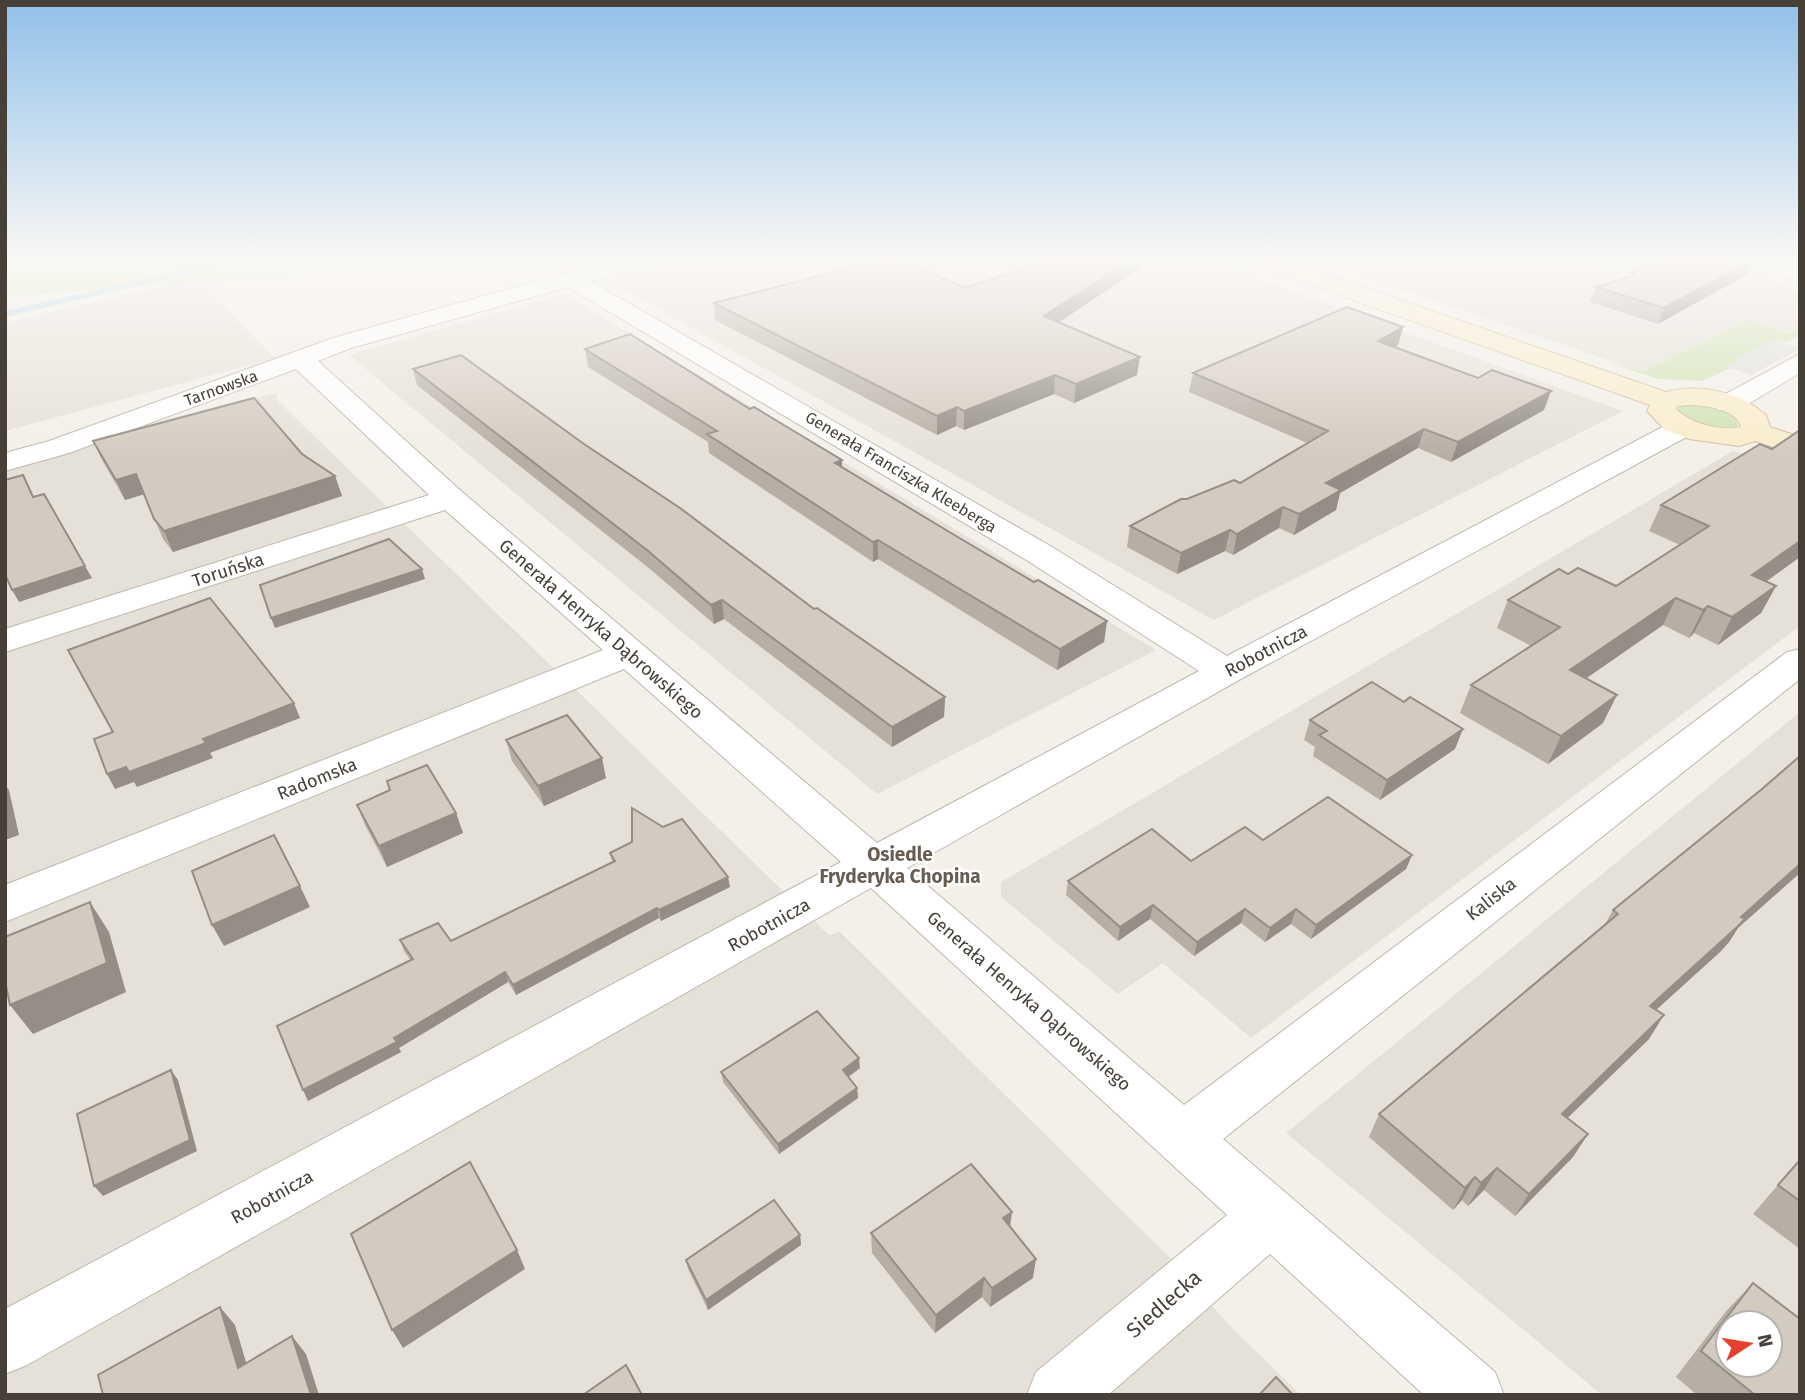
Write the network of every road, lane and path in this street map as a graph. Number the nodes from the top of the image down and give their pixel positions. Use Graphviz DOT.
graph roads {
  1 [pos="405,325"];
  2 [pos="651,325"];
  3 [pos="1436,325"];
  4 [pos="301,359"];
  5 [pos="1800,362"];
  6 [pos="1728,404"];
  7 [pos="1673,414"];
  8 [pos="1755,432"];
  9 [pos="1800,447"];
  10 [pos="5,463"];
  11 [pos="450,498"];
  12 [pos="5,641"];
  13 [pos="629,653"];
  14 [pos="1800,660"];
  15 [pos="1226,672"];
  16 [pos="876,867"];
  17 [pos="5,904"];
  18 [pos="1183,1138"];
  19 [pos="1271,1215"];
  20 [pos="5,1343"];
  21 [pos="1059,1395"];
  22 [pos="1472,1395"];
  1 -- 4 [label="street, Tarnowska"];
  2 -- 15 [label="street, Generała Franciszka Kleeberga"];
  3 -- 7 [label="street"];
  4 -- 10 [label="street, Tarnowska"];
  4 -- 11 [label="street, Generała Henryka Dąbrowskiego"];
  5 -- 6 [label="street"];
  6 -- 7 [label="street"];
  6 -- 8 [label="street"];
  7 -- 8 [label="street"];
  7 -- 15 [label="street, Robotnicza"];
  8 -- 9 [label="street"];
  11 -- 12 [label="street, Toruńska"];
  11 -- 13 [label="street, Generała Henryka Dąbrowskiego"];
  13 -- 16 [label="street, Generała Henryka Dąbrowskiego"];
  13 -- 17 [label="street, Radomska"];
  14 -- 18 [label="street, Kaliska"];
  15 -- 16 [label="street, Robotnicza"];
  16 -- 18 [label="street, Generała Henryka Dąbrowskiego"];
  16 -- 20 [label="street, Robotnicza"];
  18 -- 19 [label="street, Generała Henryka Dąbrowskiego"];
  19 -- 21 [label="street, Siedlecka"];
  19 -- 22 [label="street, Generała Henryka Dąbrowskiego"];
}
